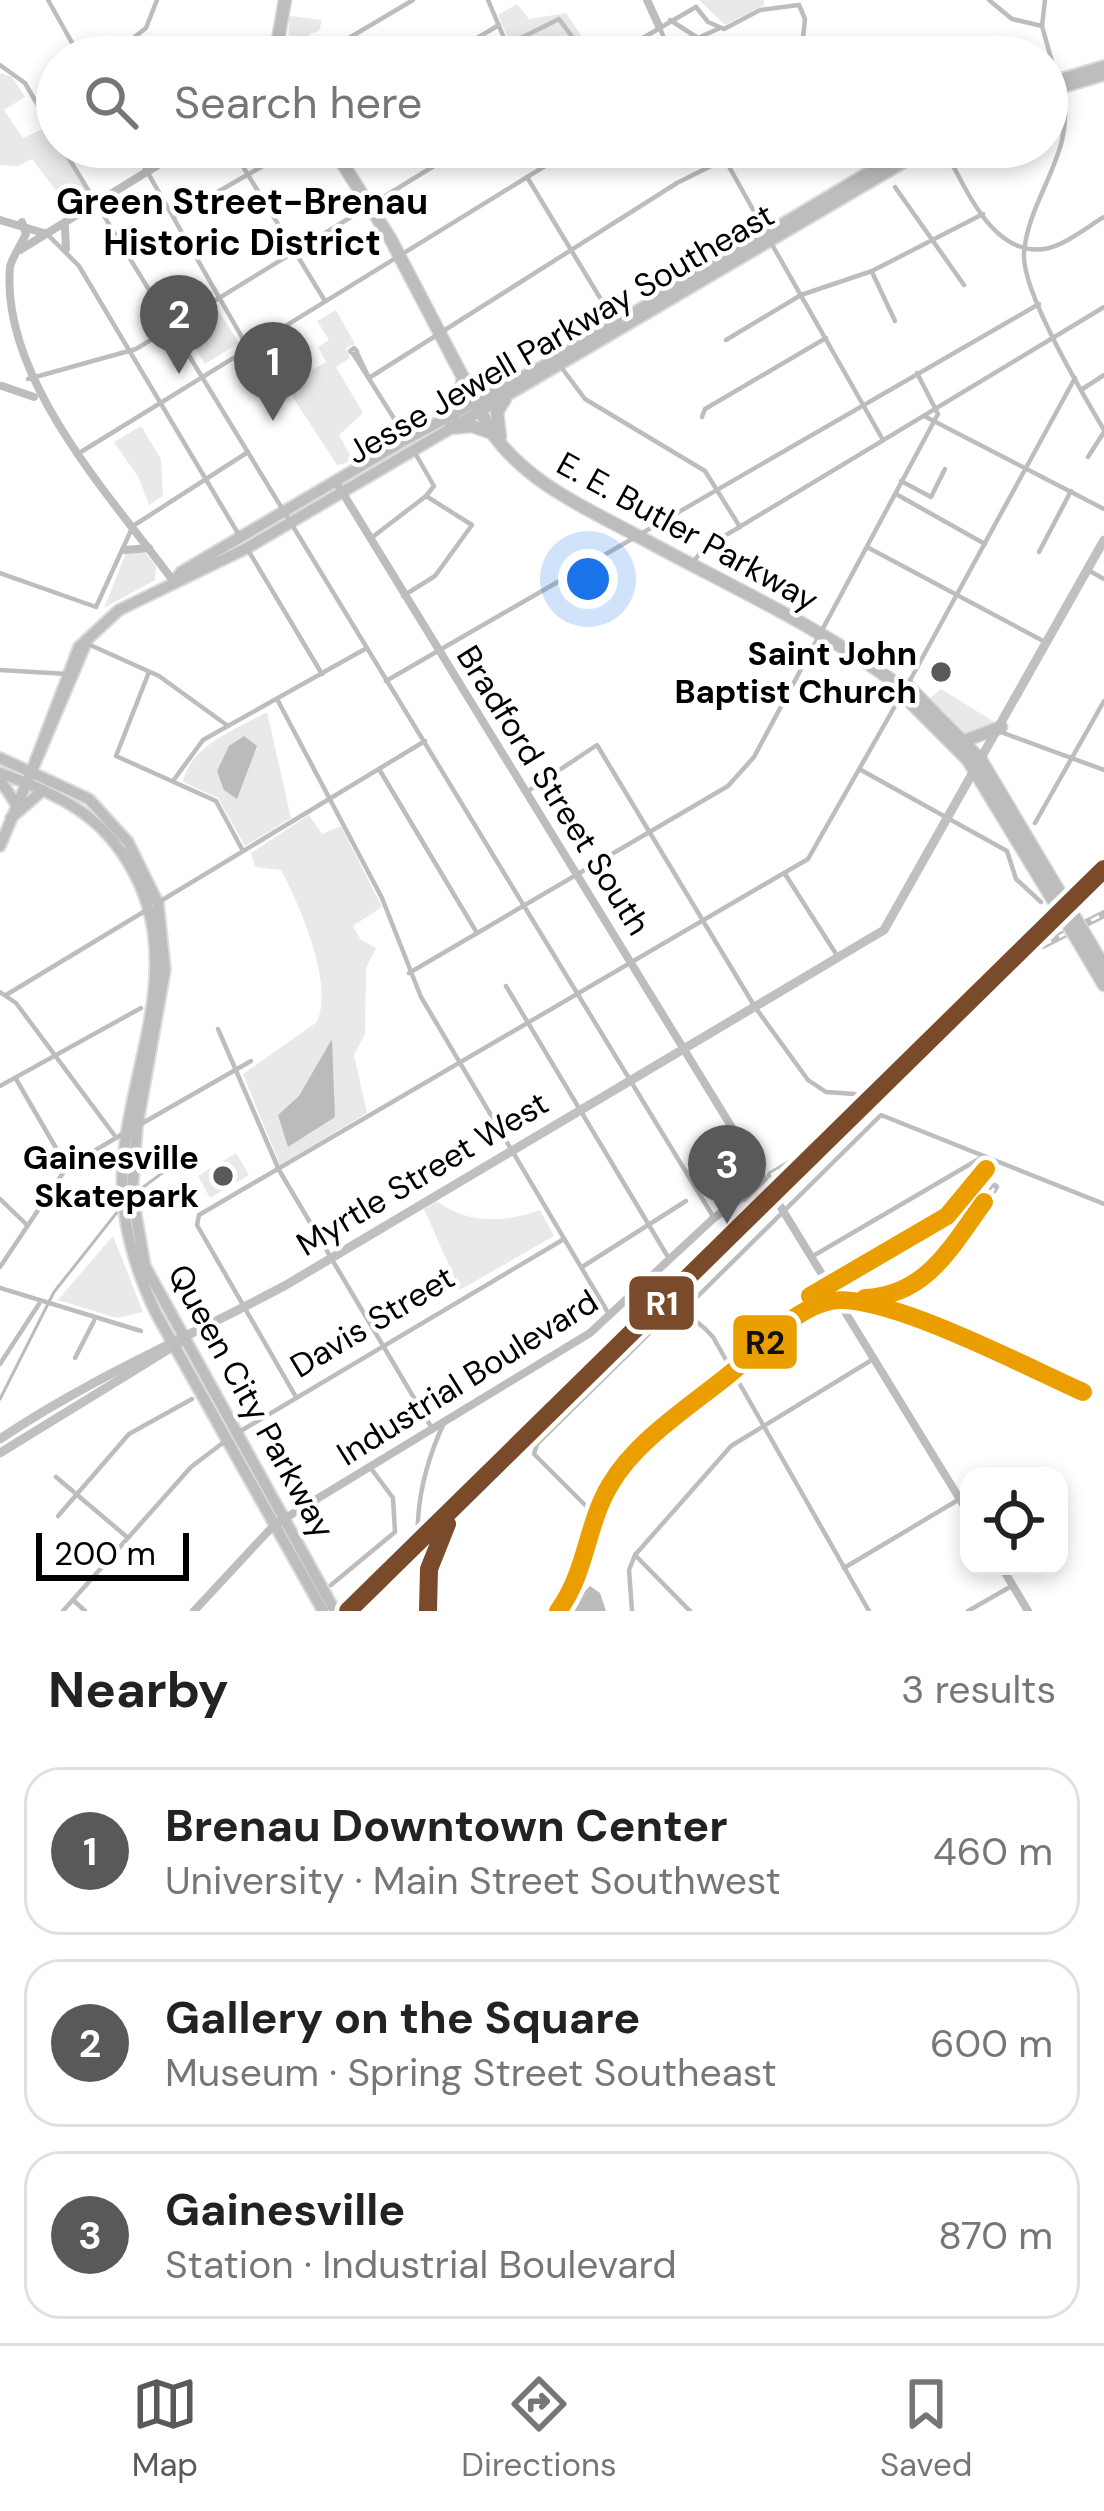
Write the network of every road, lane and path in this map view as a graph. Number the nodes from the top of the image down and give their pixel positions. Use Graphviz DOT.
graph roads {
  1 [pos="48,0"];
  2 [pos="157,0"];
  3 [pos="285,0"];
  4 [pos="413,0"];
  5 [pos="488,0"];
  6 [pos="647,0"];
  7 [pos="989,0"];
  8 [pos="1045,0"];
  9 [pos="696,3"];
  10 [pos="670,20"];
  11 [pos="499,26"];
  12 [pos="659,26"];
  13 [pos="1042,26"];
  14 [pos="720,28"];
  15 [pos="68,36"];
  16 [pos="136,36"];
  17 [pos="279,36"];
  18 [pos="352,36"];
  19 [pos="482,36"];
  20 [pos="503,36"];
  21 [pos="525,36"];
  22 [pos="572,36"];
  23 [pos="643,36"];
  24 [pos="663,36"];
  25 [pos="695,36"];
  26 [pos="702,36"];
  27 [pos="803,36"];
  28 [pos="1044,36"];
  29 [pos="1104,66"];
  30 [pos="2,67"];
  31 [pos="1104,75"];
  32 [pos="1068,80"];
  33 [pos="1068,83"];
  34 [pos="36,102"];
  35 [pos="75,168"];
  36 [pos="145,168"];
  37 [pos="157,168"];
  38 [pos="245,168"];
  39 [pos="261,168"];
  40 [pos="346,168"];
  41 [pos="431,168"];
  42 [pos="542,168"];
  43 [pos="709,168"];
  44 [pos="729,168"];
  45 [pos="879,168"];
  46 [pos="893,168"];
  47 [pos="955,168"];
  48 [pos="1052,168"];
  49 [pos="149,174"];
  50 [pos="249,175"];
  51 [pos="527,177"];
  52 [pos="895,187"];
  53 [pos="370,205"];
  54 [pos="98,206"];
  55 [pos="982,214"];
  56 [pos="1104,217"];
  57 [pos="174,218"];
  58 [pos="0,220"];
  59 [pos="22,222"];
  60 [pos="67,224"];
  61 [pos="47,234"];
  62 [pos="769,239"];
  63 [pos="932,242"];
  64 [pos="1024,247"];
  65 [pos="66,249"];
  66 [pos="571,249"];
  67 [pos="296,253"];
  68 [pos="14,254"];
  69 [pos="399,256"];
  70 [pos="872,271"];
  71 [pos="964,285"];
  72 [pos="802,296"];
  73 [pos="221,299"];
  74 [pos="325,301"];
  75 [pos="1039,304"];
  76 [pos="1104,307"];
  77 [pos="895,321"];
  78 [pos="174,328"];
  79 [pos="618,328"];
  80 [pos="440,332"];
  81 [pos="1055,336"];
  82 [pos="120,337"];
  83 [pos="826,338"];
  84 [pos="726,340"];
  85 [pos="248,346"];
  86 [pos="131,350"];
  87 [pos="116,352"];
  88 [pos="355,354"];
  89 [pos="559,363"];
  90 [pos="203,374"];
  91 [pos="917,374"];
  92 [pos="1104,375"];
  93 [pos="369,378"];
  94 [pos="463,378"];
  95 [pos="1075,378"];
  96 [pos="28,379"];
  97 [pos="1,387"];
  98 [pos="1081,390"];
  99 [pos="504,394"];
  100 [pos="37,398"];
  101 [pos="162,402"];
  102 [pos="864,404"];
  103 [pos="480,407"];
  104 [pos="937,409"];
  105 [pos="924,416"];
  106 [pos="702,417"];
  107 [pos="452,422"];
  108 [pos="934,422"];
  109 [pos="1104,431"];
  110 [pos="492,433"];
  111 [pos="884,441"];
  112 [pos="410,444"];
  113 [pos="504,449"];
  114 [pos="248,452"];
  115 [pos="76,455"];
  116 [pos="1088,457"];
  117 [pos="945,469"];
  118 [pos="1026,470"];
  119 [pos="206,479"];
  120 [pos="902,481"];
  121 [pos="338,487"];
  122 [pos="718,489"];
  123 [pos="1071,490"];
  124 [pos="895,493"];
  125 [pos="427,496"];
  126 [pos="1104,509"];
  127 [pos="288,519"];
  128 [pos="133,526"];
  129 [pos="740,527"];
  130 [pos="638,537"];
  131 [pos="370,539"];
  132 [pos="1104,540"];
  133 [pos="244,543"];
  134 [pos="985,544"];
  135 [pos="867,547"];
  136 [pos="149,548"];
  137 [pos="124,550"];
  138 [pos="1039,551"];
  139 [pos="691,566"];
  140 [pos="1088,570"];
  141 [pos="0,573"];
  142 [pos="1104,579"];
  143 [pos="174,582"];
  144 [pos="403,596"];
  145 [pos="956,597"];
  146 [pos="818,634"];
  147 [pos="86,643"];
  148 [pos="1047,643"];
  149 [pos="365,649"];
  150 [pos="437,651"];
  151 [pos="0,670"];
  152 [pos="149,672"];
  153 [pos="67,674"];
  154 [pos="322,674"];
  155 [pos="386,681"];
  156 [pos="903,689"];
  157 [pos="277,699"];
  158 [pos="1104,701"];
  159 [pos="228,726"];
  160 [pos="999,729"];
  161 [pos="42,733"];
  162 [pos="964,740"];
  163 [pos="425,741"];
  164 [pos="5,760"];
  165 [pos="1070,760"];
  166 [pos="978,766"];
  167 [pos="380,769"];
  168 [pos="32,770"];
  169 [pos="861,770"];
  170 [pos="1104,770"];
  171 [pos="0,777"];
  172 [pos="173,781"];
  173 [pos="25,782"];
  174 [pos="44,790"];
  175 [pos="528,790"];
  176 [pos="329,798"];
  177 [pos="16,804"];
  178 [pos="11,818"];
  179 [pos="949,819"];
  180 [pos="1035,823"];
  181 [pos="652,831"];
  182 [pos="0,846"];
  183 [pos="243,851"];
  184 [pos="580,873"];
  185 [pos="785,874"];
  186 [pos="1041,902"];
  187 [pos="526,904"];
  188 [pos="154,905"];
  189 [pos="704,919"];
  190 [pos="477,933"];
  191 [pos="1085,943"];
  192 [pos="838,958"];
  193 [pos="634,960"];
  194 [pos="1104,967"];
  195 [pos="409,973"];
  196 [pos="1104,985"];
  197 [pos="506,986"];
  198 [pos="578,992"];
  199 [pos="3,994"];
  200 [pos="755,1006"];
  201 [pos="141,1008"];
  202 [pos="528,1023"];
  203 [pos="218,1029"];
  204 [pos="686,1048"];
  205 [pos="54,1056"];
  206 [pos="251,1061"];
  207 [pos="459,1062"];
  208 [pos="235,1070"];
  209 [pos="16,1078"];
  210 [pos="630,1081"];
  211 [pos="0,1086"];
  212 [pos="855,1094"];
  213 [pos="142,1104"];
  214 [pos="164,1110"];
  215 [pos="579,1111"];
  216 [pos="126,1131"];
  217 [pos="512,1151"];
  218 [pos="986,1154"];
  219 [pos="67,1167"];
  220 [pos="279,1170"];
  221 [pos="764,1181"];
  222 [pos="774,1193"];
  223 [pos="0,1199"];
  224 [pos="736,1200"];
  225 [pos="686,1201"];
  226 [pos="1104,1204"];
  227 [pos="786,1208"];
  228 [pos="714,1218"];
  229 [pos="26,1224"];
  230 [pos="648,1226"];
  231 [pos="564,1239"];
  232 [pos="813,1256"];
  233 [pos="330,1258"];
  234 [pos="671,1262"];
  235 [pos="0,1267"];
  236 [pos="582,1267"];
  237 [pos="647,1286"];
  238 [pos="0,1288"];
  239 [pos="41,1301"];
  240 [pos="242,1309"];
  241 [pos="678,1310"];
  242 [pos="611,1317"];
  243 [pos="95,1319"];
  244 [pos="205,1330"];
  245 [pos="141,1331"];
  246 [pos="177,1343"];
  247 [pos="384,1346"];
  248 [pos="75,1358"];
  249 [pos="875,1358"];
  250 [pos="194,1362"];
  251 [pos="0,1364"];
  252 [pos="296,1397"];
  253 [pos="192,1399"];
  254 [pos="444,1422"];
  255 [pos="763,1426"];
  256 [pos="433,1430"];
  257 [pos="232,1437"];
  258 [pos="0,1439"];
  259 [pos="0,1453"];
  260 [pos="370,1467"];
  261 [pos="56,1477"];
  262 [pos="77,1494"];
  263 [pos="960,1499"];
  264 [pos="586,1506"];
  265 [pos="58,1516"];
  266 [pos="279,1521"];
  267 [pos="127,1537"];
  268 [pos="635,1555"];
  269 [pos="844,1568"];
  270 [pos="313,1575"];
  271 [pos="1007,1575"];
  272 [pos="331,1585"];
  273 [pos="1013,1585"];
  274 [pos="73,1600"];
  275 [pos="63,1611"];
  276 [pos="85,1611"];
  277 [pos="194,1611"];
  278 [pos="323,1611"];
  279 [pos="335,1611"];
  280 [pos="431,1611"];
  281 [pos="632,1611"];
  282 [pos="690,1611"];
  283 [pos="869,1611"];
  284 [pos="968,1611"];
  285 [pos="1028,1611"];
  1 -- 15 [label="street"];
  2 -- 16 [label="street"];
  3 -- 17 [label="highway"];
  4 -- 18 [label="street"];
  5 -- 11 [label="street"];
  6 -- 12 [label="street"];
  7 -- 13 [label="street"];
  8 -- 13 [label="street"];
  9 -- 10 [label="street"];
  9 -- 14 [label="street"];
  10 -- 12 [label="street"];
  10 -- 25 [label="street"];
  11 -- 19 [label="street"];
  11 -- 20 [label="street"];
  12 -- 23 [label="street"];
  12 -- 24 [label="street"];
  13 -- 28 [label="street"];
  14 -- 26 [label="street"];
  14 -- 27 [label="street"];
  21 -- 22 [label="street"];
  29 -- 32 [label="main road"];
  30 -- 34 [label="street"];
  31 -- 33 [label="main road"];
  35 -- 54 [label="street"];
  36 -- 49 [label="street"];
  37 -- 49 [label="street"];
  38 -- 50 [label="street"];
  39 -- 50 [label="street"];
  40 -- 53 [label="highway, E. E. Butler Parkway"];
  41 -- 53 [label="street"];
  42 -- 51 [label="street"];
  43 -- 66 [label="street"];
  44 -- 62 [label="street"];
  45 -- 62 [label="main road, Jesse Jewell Parkway Southeast"];
  46 -- 62 [label="main road, Jesse Jewell Parkway Southeast"];
  47 -- 55 [label="street"];
  48 -- 64 [label="street"];
  49 -- 54 [label="street"];
  49 -- 57 [label="street"];
  50 -- 57 [label="street"];
  50 -- 67 [label="street"];
  51 -- 66 [label="street"];
  51 -- 69 [label="street"];
  52 -- 63 [label="street"];
  53 -- 67 [label="street"];
  53 -- 69 [label="highway, E. E. Butler Parkway"];
  54 -- 60 [label="street"];
  54 -- 78 [label="street"];
  55 -- 63 [label="street"];
  55 -- 64 [label="street"];
  56 -- 64 [label="street"];
  57 -- 73 [label="street"];
  58 -- 59 [label="street"];
  59 -- 61 [label="street"];
  59 -- 68 [label="street"];
  60 -- 61 [label="street"];
  60 -- 65 [label="street"];
  61 -- 65 [label="street"];
  61 -- 68 [label="street"];
  62 -- 72 [label="street"];
  62 -- 79 [label="main road, Jesse Jewell Parkway Southeast"];
  63 -- 70 [label="street"];
  63 -- 71 [label="street"];
  64 -- 75 [label="street"];
  65 -- 82 [label="street"];
  66 -- 79 [label="street"];
  66 -- 80 [label="street"];
  67 -- 73 [label="street"];
  67 -- 74 [label="street"];
  68 -- 96 [label="street"];
  69 -- 74 [label="street"];
  69 -- 80 [label="highway, E. E. Butler Parkway"];
  70 -- 72 [label="street"];
  70 -- 77 [label="street"];
  72 -- 83 [label="street"];
  72 -- 84 [label="street"];
  73 -- 78 [label="street"];
  73 -- 85 [label="street"];
  74 -- 85 [label="street"];
  75 -- 81 [label="street"];
  75 -- 91 [label="street"];
  76 -- 81 [label="street"];
  78 -- 86 [label="street"];
  78 -- 90 [label="street"];
  79 -- 89 [label="main road, Jesse Jewell Parkway Southeast"];
  80 -- 93 [label="street"];
  80 -- 94 [label="highway, E. E. Butler Parkway"];
  81 -- 95 [label="street"];
  81 -- 104 [label="street"];
  82 -- 86 [label="street"];
  82 -- 87 [label="street"];
  83 -- 102 [label="street"];
  83 -- 106 [label="street"];
  85 -- 90 [label="street"];
  86 -- 87 [label="street"];
  86 -- 101 [label="street"];
  87 -- 96 [label="street"];
  88 -- 93 [label="street"];
  89 -- 99 [label="main road, Jesse Jewell Parkway Southeast"];
  89 -- 122 [label="street"];
  90 -- 101 [label="street"];
  90 -- 114 [label="street"];
  91 -- 102 [label="street"];
  91 -- 104 [label="street"];
  92 -- 98 [label="street"];
  93 -- 112 [label="street"];
  94 -- 99 [label="highway"];
  94 -- 103 [label="highway, E. E. Butler Parkway"];
  94 -- 107 [label="highway"];
  95 -- 98 [label="street"];
  95 -- 118 [label="street"];
  96 -- 97 [label="street"];
  96 -- 100 [label="street"];
  97 -- 100 [label="street"];
  98 -- 109 [label="street"];
  99 -- 103 [label="main road, Jesse Jewell Parkway Southeast"];
  99 -- 113 [label="highway"];
  100 -- 115 [label="street"];
  101 -- 115 [label="street"];
  101 -- 119 [label="street"];
  102 -- 111 [label="street"];
  102 -- 122 [label="street"];
  103 -- 107 [label="main road, Jesse Jewell Parkway Southeast"];
  103 -- 110 [label="highway, E. E. Butler Parkway"];
  104 -- 105 [label="street"];
  104 -- 108 [label="street"];
  105 -- 108 [label="street"];
  105 -- 111 [label="street"];
  107 -- 110 [label="highway"];
  107 -- 112 [label="main road, Jesse Jewell Parkway Southeast"];
  108 -- 118 [label="street"];
  108 -- 120 [label="street"];
  109 -- 116 [label="street"];
  110 -- 113 [label="highway, E. E. Butler Parkway"];
  111 -- 129 [label="street"];
  112 -- 121 [label="main road, Jesse Jewell Parkway Southeast"];
  112 -- 125 [label="street"];
  113 -- 130 [label="highway, E. E. Butler Parkway"];
  114 -- 119 [label="street"];
  114 -- 127 [label="street"];
  115 -- 128 [label="street"];
  117 -- 120 [label="street"];
  118 -- 123 [label="street"];
  118 -- 134 [label="street"];
  119 -- 128 [label="street"];
  119 -- 133 [label="street"];
  120 -- 124 [label="street"];
  121 -- 127 [label="main road, Jesse Jewell Parkway Southeast"];
  121 -- 131 [label="street, Bradford Street South"];
  122 -- 129 [label="street"];
  122 -- 130 [label="street"];
  123 -- 126 [label="street"];
  123 -- 138 [label="street"];
  124 -- 134 [label="street"];
  124 -- 135 [label="street"];
  125 -- 131 [label="street"];
  125 -- 144 [label="street"];
  127 -- 133 [label="main road, Jesse Jewell Parkway Southeast"];
  127 -- 149 [label="street"];
  128 -- 136 [label="street"];
  128 -- 137 [label="street"];
  129 -- 139 [label="street"];
  130 -- 139 [label="highway, E. E. Butler Parkway"];
  130 -- 150 [label="street"];
  131 -- 144 [label="street, Bradford Street South"];
  132 -- 140 [label="main road, Myrtle Street West"];
  133 -- 143 [label="main road, Jesse Jewell Parkway Southeast"];
  133 -- 154 [label="street"];
  134 -- 145 [label="street"];
  135 -- 145 [label="street"];
  135 -- 146 [label="street"];
  136 -- 137 [label="street"];
  136 -- 143 [label="street"];
  137 -- 141 [label="street"];
  139 -- 146 [label="highway, E. E. Butler Parkway"];
  140 -- 142 [label="street"];
  140 -- 148 [label="main road, Myrtle Street West"];
  143 -- 147 [label="main road, Jesse Jewell Parkway Southeast"];
  144 -- 150 [label="street, Bradford Street South"];
  145 -- 148 [label="street"];
  145 -- 156 [label="street"];
  146 -- 156 [label="highway, E. E. Butler Parkway"];
  146 -- 181 [label="street"];
  147 -- 152 [label="street"];
  147 -- 153 [label="main road"];
  147 -- 168 [label="main road"];
  148 -- 160 [label="main road, Myrtle Street West"];
  149 -- 154 [label="street"];
  149 -- 155 [label="street"];
  150 -- 155 [label="street"];
  150 -- 175 [label="street, Bradford Street South"];
  151 -- 153 [label="street"];
  152 -- 159 [label="street"];
  152 -- 172 [label="street"];
  153 -- 161 [label="main road"];
  154 -- 157 [label="street"];
  155 -- 163 [label="street"];
  156 -- 162 [label="highway, E. E. Butler Parkway"];
  156 -- 166 [label="highway, E. E. Butler Parkway"];
  156 -- 169 [label="street"];
  157 -- 159 [label="street"];
  157 -- 176 [label="street"];
  158 -- 165 [label="street"];
  159 -- 172 [label="street"];
  160 -- 162 [label="highway"];
  160 -- 165 [label="street"];
  160 -- 166 [label="main road, Myrtle Street West"];
  161 -- 164 [label="main road"];
  161 -- 168 [label="main road"];
  162 -- 166 [label="highway, E. E. Butler Parkway"];
  163 -- 167 [label="street"];
  163 -- 187 [label="street"];
  164 -- 168 [label="main road, Queen City Parkway"];
  165 -- 170 [label="street"];
  165 -- 180 [label="street"];
  166 -- 179 [label="main road, Myrtle Street West"];
  166 -- 191 [label="highway, E. E. Butler Parkway, bridge"];
  167 -- 176 [label="street"];
  167 -- 190 [label="street"];
  168 -- 173 [label="main road"];
  168 -- 188 [label="main road, Queen City Parkway"];
  169 -- 179 [label="street"];
  169 -- 185 [label="street"];
  171 -- 173 [label="main road, Queen City Parkway"];
  171 -- 177 [label="main road"];
  172 -- 183 [label="street"];
  173 -- 174 [label="main road, Queen City Parkway"];
  173 -- 177 [label="main road"];
  174 -- 178 [label="main road"];
  174 -- 188 [label="main road, Queen City Parkway"];
  175 -- 181 [label="street"];
  175 -- 184 [label="street, Bradford Street South"];
  176 -- 183 [label="street"];
  176 -- 195 [label="street"];
  177 -- 178 [label="main road"];
  178 -- 182 [label="main road"];
  179 -- 186 [label="street"];
  179 -- 192 [label="main road, Myrtle Street West"];
  181 -- 184 [label="street"];
  181 -- 189 [label="street"];
  183 -- 188 [label="street"];
  184 -- 187 [label="street"];
  184 -- 193 [label="street, Bradford Street South"];
  185 -- 189 [label="street"];
  185 -- 192 [label="street"];
  187 -- 190 [label="street"];
  187 -- 198 [label="street"];
  188 -- 199 [label="street"];
  188 -- 213 [label="main road, Queen City Parkway"];
  188 -- 216 [label="main road, Queen City Parkway"];
  189 -- 193 [label="street"];
  189 -- 200 [label="street"];
  190 -- 195 [label="street"];
  191 -- 194 [label="highway, E. E. Butler Parkway"];
  191 -- 196 [label="highway, E. E. Butler Parkway"];
  192 -- 200 [label="main road, Myrtle Street West"];
  193 -- 198 [label="street"];
  193 -- 204 [label="street, Bradford Street South"];
  195 -- 207 [label="street"];
  197 -- 202 [label="street"];
  198 -- 202 [label="street"];
  198 -- 210 [label="street"];
  199 -- 205 [label="street"];
  200 -- 204 [label="main road, Myrtle Street West"];
  200 -- 212 [label="street"];
  201 -- 205 [label="street"];
  202 -- 207 [label="street"];
  202 -- 215 [label="street"];
  203 -- 208 [label="street"];
  204 -- 210 [label="main road, Myrtle Street West"];
  204 -- 221 [label="street, Bradford Street South"];
  205 -- 209 [label="street"];
  205 -- 216 [label="street"];
  206 -- 208 [label="street"];
  207 -- 217 [label="street"];
  207 -- 220 [label="street"];
  208 -- 214 [label="street"];
  208 -- 220 [label="street"];
  209 -- 211 [label="street"];
  209 -- 219 [label="street"];
  210 -- 215 [label="main road, Myrtle Street West"];
  210 -- 228 [label="street"];
  213 -- 214 [label="street"];
  213 -- 216 [label="main road, Queen City Parkway"];
  214 -- 216 [label="street"];
  215 -- 217 [label="main road, Myrtle Street West"];
  215 -- 230 [label="street"];
  216 -- 219 [label="street"];
  216 -- 246 [label="main road, Queen City Parkway"];
  217 -- 231 [label="street"];
  217 -- 233 [label="main road, Myrtle Street West"];
  218 -- 226 [label="street"];
  218 -- 227 [label="street"];
  218 -- 232 [label="street"];
  219 -- 229 [label="street"];
  220 -- 233 [label="street"];
  220 -- 240 [label="street"];
  221 -- 222 [label="street, Bradford Street South"];
  221 -- 224 [label="street, Industrial Boulevard"];
  222 -- 224 [label="street"];
  222 -- 227 [label="street, Bradford Street South"];
  223 -- 229 [label="street"];
  224 -- 228 [label="street, Industrial Boulevard"];
  225 -- 230 [label="street"];
  227 -- 232 [label="street, Bradford Street South"];
  227 -- 241 [label="street"];
  228 -- 234 [label="street, Industrial Boulevard"];
  229 -- 235 [label="street"];
  230 -- 234 [label="street"];
  230 -- 236 [label="street"];
  231 -- 236 [label="street"];
  231 -- 247 [label="street, Davis Street"];
  232 -- 249 [label="street, Bradford Street South"];
  233 -- 240 [label="main road, Myrtle Street West"];
  233 -- 247 [label="street"];
  234 -- 237 [label="street, Industrial Boulevard"];
  236 -- 242 [label="street"];
  237 -- 241 [label="street"];
  237 -- 242 [label="street, Industrial Boulevard"];
  238 -- 239 [label="street"];
  239 -- 243 [label="street"];
  239 -- 251 [label="street"];
  240 -- 244 [label="main road, Myrtle Street West"];
  240 -- 252 [label="street"];
  241 -- 255 [label="street"];
  241 -- 264 [label="street"];
  242 -- 254 [label="street, Industrial Boulevard"];
  243 -- 245 [label="street"];
  243 -- 248 [label="street"];
  244 -- 246 [label="main road, Myrtle Street West"];
  244 -- 250 [label="main road"];
  246 -- 250 [label="main road, Queen City Parkway"];
  246 -- 257 [label="main road, Queen City Parkway"];
  246 -- 258 [label="main road"];
  246 -- 259 [label="main road"];
  247 -- 252 [label="street, Davis Street"];
  247 -- 256 [label="street"];
  249 -- 255 [label="street"];
  249 -- 263 [label="street, Bradford Street South"];
  250 -- 257 [label="main road, Queen City Parkway"];
  252 -- 257 [label="street, Davis Street"];
  253 -- 262 [label="street"];
  254 -- 256 [label="street, Industrial Boulevard"];
  254 -- 280 [label="street"];
  255 -- 268 [label="street"];
  255 -- 269 [label="street"];
  256 -- 260 [label="street, Industrial Boulevard"];
  257 -- 266 [label="main road, Queen City Parkway"];
  257 -- 267 [label="street, Davis Street"];
  260 -- 266 [label="street, Industrial Boulevard"];
  260 -- 272 [label="street"];
  261 -- 262 [label="street"];
  262 -- 265 [label="street"];
  262 -- 267 [label="street"];
  263 -- 269 [label="street"];
  266 -- 270 [label="main road, Queen City Parkway"];
  266 -- 277 [label="street, Industrial Boulevard"];
  267 -- 274 [label="street, Davis Street"];
  268 -- 281 [label="street"];
  268 -- 282 [label="street"];
  269 -- 283 [label="street"];
  270 -- 278 [label="main road, Queen City Parkway"];
  270 -- 279 [label="main road, Queen City Parkway"];
  271 -- 273 [label="street"];
  273 -- 284 [label="street"];
  273 -- 285 [label="street"];
  274 -- 275 [label="street, Davis Street"];
  274 -- 276 [label="street"];
}
